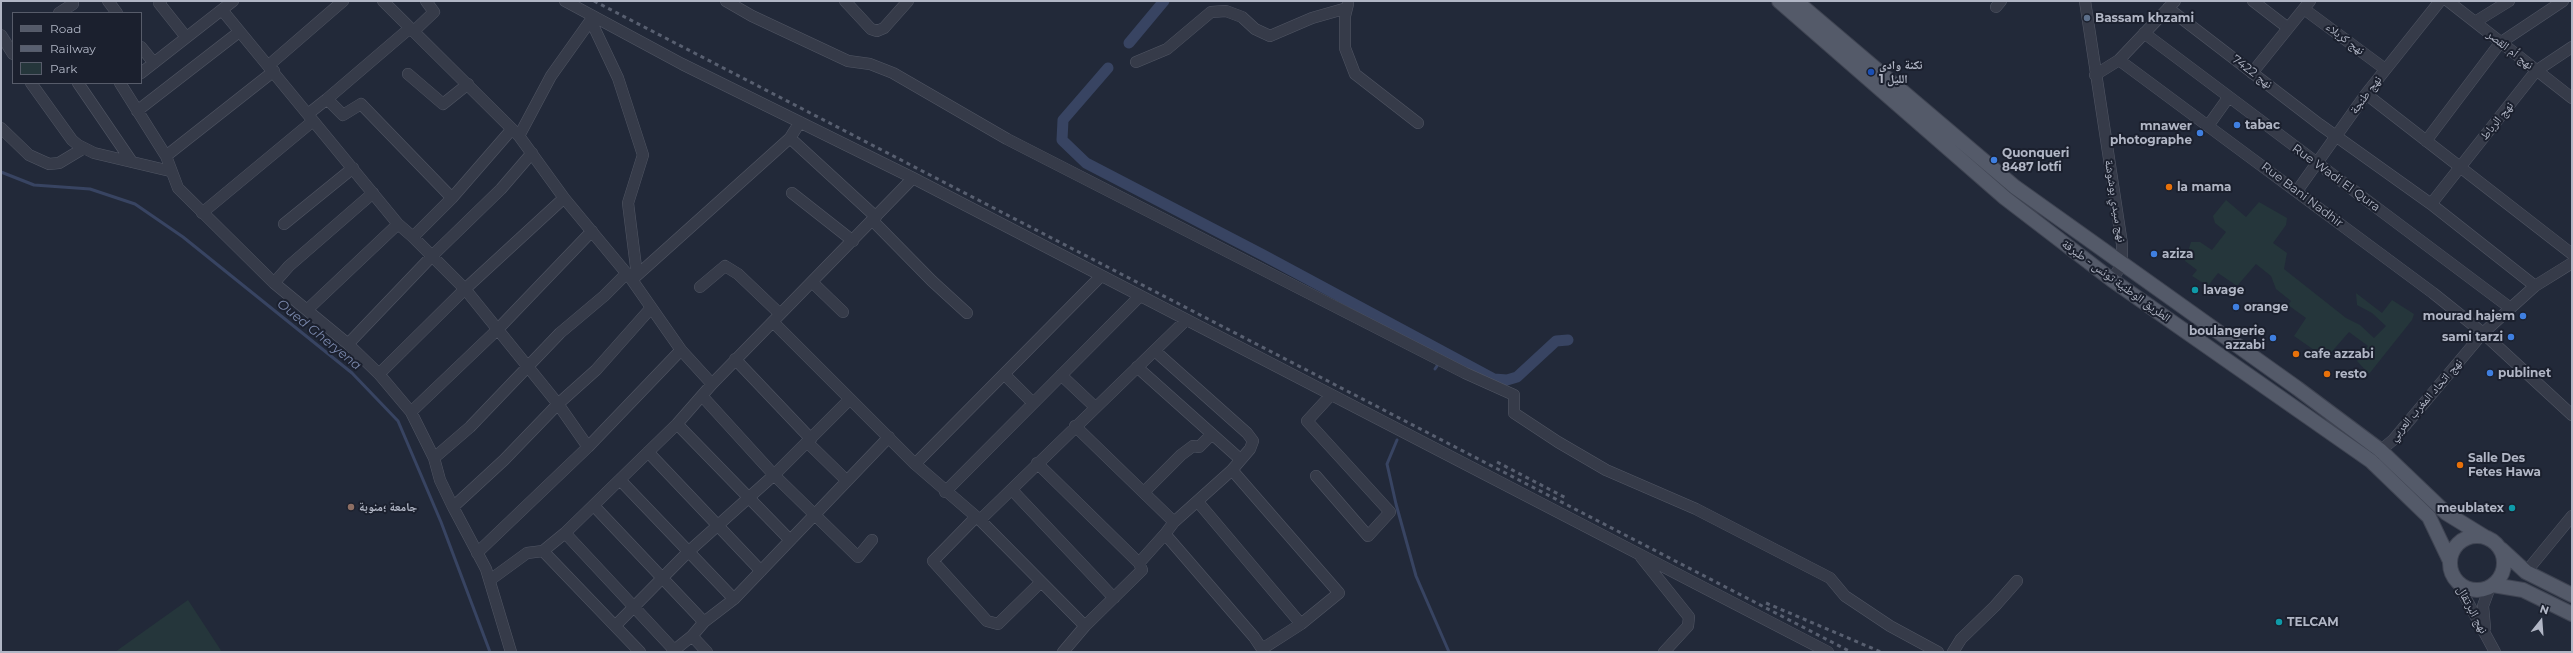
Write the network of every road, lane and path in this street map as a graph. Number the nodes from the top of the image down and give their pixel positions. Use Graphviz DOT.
graph roads {
  1 [pos="108,1"];
  2 [pos="161,1"];
  3 [pos="234,1"];
  4 [pos="343,1"];
  5 [pos="383,1"];
  6 [pos="426,1"];
  7 [pos="565,1"];
  8 [pos="726,1"];
  9 [pos="845,1"];
  10 [pos="908,1"];
  11 [pos="1779,1"];
  12 [pos="1796,1"];
  13 [pos="2085,1"];
  14 [pos="2253,1"];
  15 [pos="2440,1"];
  16 [pos="2448,1"];
  17 [pos="2509,1"];
  18 [pos="2563,1"];
  19 [pos="2570,1"];
  20 [pos="2172,4"];
  21 [pos="2572,4"];
  22 [pos="1348,5"];
  23 [pos="2307,5"];
  24 [pos="75,6"];
  25 [pos="222,10"];
  26 [pos="61,12"];
  27 [pos="116,12"];
  28 [pos="592,18"];
  29 [pos="2475,22"];
  30 [pos="2288,28"];
  31 [pos="412,30"];
  32 [pos="240,32"];
  33 [pos="2144,33"];
  34 [pos="1,35"];
  35 [pos="186,37"];
  36 [pos="2500,43"];
  37 [pos="11,47"];
  38 [pos="2572,47"];
  39 [pos="142,49"];
  40 [pos="2119,60"];
  41 [pos="1136,62"];
  42 [pos="154,63"];
  43 [pos="271,68"];
  44 [pos="2386,69"];
  45 [pos="142,71"];
  46 [pos="2536,71"];
  47 [pos="2252,73"];
  48 [pos="408,74"];
  49 [pos="2095,76"];
  50 [pos="32,84"];
  51 [pos="79,84"];
  52 [pos="123,84"];
  53 [pos="468,84"];
  54 [pos="2366,94"];
  55 [pos="2228,98"];
  56 [pos="2572,98"];
  57 [pos="327,99"];
  58 [pos="138,111"];
  59 [pos="310,117"];
  60 [pos="800,122"];
  61 [pos="1418,123"];
  62 [pos="2208,126"];
  63 [pos="1,128"];
  64 [pos="515,133"];
  65 [pos="1,136"];
  66 [pos="2336,136"];
  67 [pos="790,138"];
  68 [pos="2426,141"];
  69 [pos="16,142"];
  70 [pos="84,148"];
  71 [pos="532,153"];
  72 [pos="166,156"];
  73 [pos="132,162"];
  74 [pos="2316,164"];
  75 [pos="2460,167"];
  76 [pos="353,168"];
  77 [pos="170,172"];
  78 [pos="912,178"];
  79 [pos="2297,191"];
  80 [pos="373,193"];
  81 [pos="792,193"];
  82 [pos="452,198"];
  83 [pos="564,198"];
  84 [pos="2431,204"];
  85 [pos="202,213"];
  86 [pos="874,219"];
  87 [pos="284,224"];
  88 [pos="398,224"];
  89 [pos="592,231"];
  90 [pos="413,237"];
  91 [pos="853,241"];
  92 [pos="2572,254"];
  93 [pos="433,255"];
  94 [pos="2572,262"];
  95 [pos="2122,264"];
  96 [pos="632,276"];
  97 [pos="1101,276"];
  98 [pos="2112,280"];
  99 [pos="812,282"];
  100 [pos="274,283"];
  101 [pos="2535,286"];
  102 [pos="700,287"];
  103 [pos="464,289"];
  104 [pos="1140,296"];
  105 [pos="2509,307"];
  106 [pos="651,308"];
  107 [pos="307,310"];
  108 [pos="843,312"];
  109 [pos="967,313"];
  110 [pos="776,318"];
  111 [pos="1186,320"];
  112 [pos="498,329"];
  113 [pos="2483,333"];
  114 [pos="348,344"];
  115 [pos="681,350"];
  116 [pos="1155,351"];
  117 [pos="735,359"];
  118 [pos="528,366"];
  119 [pos="1137,367"];
  120 [pos="379,374"];
  121 [pos="1004,374"];
  122 [pos="1061,375"];
  123 [pos="712,384"];
  124 [pos="1330,396"];
  125 [pos="703,397"];
  126 [pos="850,398"];
  127 [pos="1033,403"];
  128 [pos="558,404"];
  129 [pos="1095,407"];
  130 [pos="411,412"];
  131 [pos="2572,415"];
  132 [pos="677,424"];
  133 [pos="1075,426"];
  134 [pos="1212,434"];
  135 [pos="888,437"];
  136 [pos="809,441"];
  137 [pos="588,447"];
  138 [pos="648,452"];
  139 [pos="2375,456"];
  140 [pos="434,458"];
  141 [pos="1240,459"];
  142 [pos="1037,463"];
  143 [pos="915,464"];
  144 [pos="1232,470"];
  145 [pos="774,475"];
  146 [pos="1316,476"];
  147 [pos="620,480"];
  148 [pos="847,481"];
  149 [pos="1012,490"];
  150 [pos="945,492"];
  151 [pos="1144,492"];
  152 [pos="748,498"];
  153 [pos="1198,502"];
  154 [pos="594,506"];
  155 [pos="453,507"];
  156 [pos="814,515"];
  157 [pos="2572,516"];
  158 [pos="978,519"];
  159 [pos="1174,522"];
  160 [pos="719,526"];
  161 [pos="565,533"];
  162 [pos="1165,534"];
  163 [pos="2485,536"];
  164 [pos="790,540"];
  165 [pos="872,540"];
  166 [pos="2500,549"];
  167 [pos="543,551"];
  168 [pos="1637,552"];
  169 [pos="477,553"];
  170 [pos="687,553"];
  171 [pos="2449,559"];
  172 [pos="1139,563"];
  173 [pos="761,572"];
  174 [pos="2526,572"];
  175 [pos="664,578"];
  176 [pos="490,580"];
  177 [pos="2017,581"];
  178 [pos="1040,582"];
  179 [pos="2457,582"];
  180 [pos="2492,586"];
  181 [pos="2572,595"];
  182 [pos="1114,598"];
  183 [pos="734,599"];
  184 [pos="634,608"];
  185 [pos="2572,614"];
  186 [pos="704,622"];
  187 [pos="1301,624"];
  188 [pos="616,626"];
  189 [pos="1085,626"];
  190 [pos="692,636"];
  191 [pos="2488,638"];
  192 [pos="674,651"];
  193 [pos="511,652"];
  194 [pos="640,652"];
  195 [pos="707,652"];
  196 [pos="1063,652"];
  197 [pos="1664,652"];
  198 [pos="1828,652"];
  199 [pos="1938,652"];
  200 [pos="1953,652"];
  201 [pos="2495,652"];
  1 -- 27 [label="street"];
  2 -- 35 [label="street"];
  3 -- 25 [label="street"];
  4 -- 43 [label="street"];
  5 -- 31 [label="street"];
  6 -- 31 [label="street"];
  7 -- 28 [label="street"];
  8 -- 199 [label="street"];
  9 -- 10 [label="street"];
  11 -- 98 [label="main road, الطريق الوطنية تونس - طبرقة"];
  12 -- 95 [label="main road, الطريق الوطنية تونس - طبرقة"];
  13 -- 49 [label="street, نهج سيدي بوشوشة"];
  14 -- 30 [label="street"];
  15 -- 44 [label="street, نهج طنجة"];
  16 -- 29 [label="street, نهج أم القصر"];
  17 -- 29 [label="street"];
  18 -- 36 [label="street"];
  19 -- 21 [label="street"];
  20 -- 33 [label="street"];
  20 -- 47 [label="street, نهج 7422"];
  22 -- 41 [label="street"];
  22 -- 61 [label="street"];
  23 -- 30 [label="street"];
  23 -- 44 [label="street, نهج كربلاء"];
  24 -- 26 [label="street"];
  25 -- 32 [label="street"];
  25 -- 35 [label="street"];
  28 -- 60 [label="street"];
  28 -- 64 [label="street"];
  28 -- 96 [label="street"];
  29 -- 36 [label="street, نهج أم القصر"];
  30 -- 47 [label="street"];
  31 -- 53 [label="street"];
  31 -- 57 [label="street"];
  32 -- 43 [label="street"];
  32 -- 58 [label="street"];
  33 -- 40 [label="street"];
  33 -- 55 [label="street, Rue Wadi El Qura"];
  34 -- 37 [label="street"];
  35 -- 42 [label="street"];
  36 -- 46 [label="street, نهج أم القصر"];
  36 -- 68 [label="street"];
  38 -- 46 [label="street, نهج الرباط"];
  39 -- 42 [label="street"];
  40 -- 49 [label="street"];
  40 -- 62 [label="street, Rue Bani Nadhir"];
  42 -- 45 [label="street"];
  43 -- 59 [label="street"];
  43 -- 72 [label="street"];
  44 -- 54 [label="street, نهج طنجة"];
  46 -- 56 [label="street, نهج أم القصر"];
  46 -- 75 [label="street, نهج الرباط"];
  47 -- 66 [label="street, نهج 7422"];
  48 -- 53 [label="street"];
  49 -- 95 [label="street, نهج سيدي بوشوشة"];
  50 -- 70 [label="street"];
  51 -- 73 [label="street"];
  52 -- 58 [label="street"];
  53 -- 64 [label="street"];
  54 -- 66 [label="street, نهج طنجة"];
  54 -- 68 [label="street"];
  55 -- 62 [label="street"];
  55 -- 74 [label="street, Rue Wadi El Qura"];
  57 -- 59 [label="street"];
  57 -- 82 [label="street"];
  58 -- 72 [label="street"];
  59 -- 76 [label="street"];
  59 -- 85 [label="street"];
  60 -- 67 [label="street"];
  60 -- 78 [label="street"];
  62 -- 79 [label="street, Rue Bani Nadhir"];
  63 -- 69 [label="street"];
  64 -- 71 [label="street"];
  64 -- 82 [label="street"];
  65 -- 69 [label="street"];
  66 -- 74 [label="street, نهج طنجة"];
  66 -- 84 [label="street, نهج 7422"];
  67 -- 86 [label="street"];
  67 -- 96 [label="street"];
  68 -- 75 [label="street"];
  69 -- 70 [label="street"];
  70 -- 73 [label="street"];
  71 -- 83 [label="street"];
  71 -- 93 [label="street"];
  72 -- 77 [label="street"];
  73 -- 77 [label="street"];
  74 -- 79 [label="street, نهج طنجة"];
  74 -- 105 [label="street, Rue Wadi El Qura"];
  75 -- 84 [label="street, نهج الرباط"];
  75 -- 92 [label="street"];
  76 -- 80 [label="street"];
  76 -- 87 [label="street"];
  77 -- 85 [label="street"];
  78 -- 86 [label="street"];
  78 -- 97 [label="street"];
  79 -- 113 [label="street, Rue Bani Nadhir"];
  80 -- 88 [label="street"];
  80 -- 100 [label="street"];
  81 -- 91 [label="street"];
  82 -- 90 [label="street"];
  83 -- 89 [label="street"];
  83 -- 103 [label="street"];
  84 -- 101 [label="street, نهج 7422"];
  85 -- 100 [label="street"];
  86 -- 91 [label="street"];
  86 -- 109 [label="street"];
  88 -- 90 [label="street"];
  88 -- 107 [label="street"];
  89 -- 96 [label="street"];
  89 -- 112 [label="street"];
  90 -- 93 [label="street"];
  91 -- 99 [label="street"];
  93 -- 103 [label="street"];
  93 -- 114 [label="street"];
  94 -- 101 [label="street, نهج اتحاد المغرب العربي"];
  95 -- 98 [label="street"];
  95 -- 139 [label="main road, الطريق الوطنية تونس - طبرقة"];
  96 -- 106 [label="street"];
  96 -- 118 [label="street"];
  97 -- 104 [label="street"];
  97 -- 121 [label="street"];
  98 -- 139 [label="main road, الطريق الوطنية تونس - طبرقة"];
  99 -- 108 [label="street"];
  99 -- 110 [label="street"];
  100 -- 107 [label="street"];
  101 -- 105 [label="street, نهج اتحاد المغرب العربي"];
  102 -- 110 [label="street"];
  103 -- 112 [label="street"];
  103 -- 120 [label="street"];
  104 -- 111 [label="street"];
  104 -- 122 [label="street"];
  105 -- 113 [label="street, نهج اتحاد المغرب العربي"];
  106 -- 115 [label="street"];
  106 -- 128 [label="street"];
  107 -- 114 [label="street"];
  110 -- 117 [label="street"];
  110 -- 126 [label="street"];
  111 -- 116 [label="street"];
  111 -- 124 [label="street"];
  112 -- 118 [label="street"];
  112 -- 130 [label="street"];
  113 -- 131 [label="street, Rue Bani Nadhir"];
  113 -- 139 [label="street, نهج اتحاد المغرب العربي"];
  114 -- 120 [label="street"];
  115 -- 123 [label="street"];
  115 -- 137 [label="street"];
  116 -- 119 [label="street"];
  116 -- 141 [label="street"];
  117 -- 123 [label="street"];
  117 -- 136 [label="street"];
  118 -- 128 [label="street"];
  118 -- 140 [label="street"];
  119 -- 129 [label="street"];
  119 -- 134 [label="street"];
  120 -- 130 [label="street"];
  121 -- 127 [label="street"];
  121 -- 143 [label="street"];
  122 -- 127 [label="street"];
  122 -- 129 [label="street"];
  123 -- 125 [label="street"];
  124 -- 146 [label="street"];
  124 -- 168 [label="street"];
  125 -- 132 [label="street"];
  125 -- 145 [label="street"];
  126 -- 135 [label="street"];
  126 -- 136 [label="street"];
  127 -- 150 [label="street"];
  128 -- 137 [label="street"];
  128 -- 155 [label="street"];
  129 -- 133 [label="street"];
  130 -- 140 [label="street"];
  132 -- 138 [label="street"];
  132 -- 152 [label="street"];
  133 -- 142 [label="street"];
  133 -- 151 [label="street"];
  134 -- 141 [label="street"];
  134 -- 151 [label="street"];
  135 -- 143 [label="street"];
  135 -- 148 [label="street"];
  136 -- 145 [label="street"];
  136 -- 148 [label="street"];
  137 -- 169 [label="street"];
  138 -- 147 [label="street"];
  138 -- 160 [label="street"];
  139 -- 163 [label="main road, الطريق الوطنية تونس - طبرقة"];
  139 -- 171 [label="main road, الطريق الوطنية تونس - طبرقة"];
  140 -- 155 [label="street"];
  141 -- 144 [label="street"];
  142 -- 149 [label="street"];
  142 -- 172 [label="street"];
  143 -- 150 [label="street"];
  144 -- 153 [label="street"];
  144 -- 187 [label="street"];
  145 -- 152 [label="street"];
  145 -- 156 [label="street"];
  147 -- 154 [label="street"];
  147 -- 170 [label="street"];
  148 -- 156 [label="street"];
  149 -- 158 [label="street"];
  149 -- 182 [label="street"];
  150 -- 158 [label="street"];
  151 -- 159 [label="street"];
  152 -- 160 [label="street"];
  152 -- 164 [label="street"];
  153 -- 159 [label="street"];
  153 -- 187 [label="street"];
  154 -- 161 [label="street"];
  154 -- 175 [label="street"];
  155 -- 169 [label="street"];
  156 -- 164 [label="street"];
  156 -- 165 [label="street"];
  157 -- 174 [label="street"];
  158 -- 178 [label="street"];
  158 -- 178 [label="street"];
  159 -- 162 [label="street"];
  160 -- 170 [label="street"];
  160 -- 173 [label="street"];
  161 -- 167 [label="street"];
  161 -- 184 [label="street"];
  162 -- 172 [label="street"];
  162 -- 187 [label="street"];
  163 -- 166 [label="main road"];
  163 -- 171 [label="main road"];
  164 -- 173 [label="street"];
  166 -- 174 [label="main road"];
  166 -- 180 [label="main road"];
  167 -- 176 [label="street"];
  167 -- 188 [label="street"];
  168 -- 197 [label="street"];
  168 -- 198 [label="street"];
  169 -- 176 [label="street"];
  170 -- 175 [label="street"];
  170 -- 183 [label="street"];
  171 -- 179 [label="main road"];
  172 -- 182 [label="street"];
  173 -- 183 [label="street"];
  174 -- 181 [label="main road"];
  175 -- 184 [label="street"];
  175 -- 186 [label="street"];
  176 -- 193 [label="street"];
  177 -- 200 [label="street"];
  178 -- 189 [label="street"];
  179 -- 180 [label="main road"];
  179 -- 191 [label="street, نهج البرتقال"];
  180 -- 185 [label="main road"];
  180 -- 191 [label="street, نهج البرتقال"];
  182 -- 189 [label="street"];
  183 -- 186 [label="street"];
  184 -- 188 [label="street"];
  184 -- 192 [label="street"];
  186 -- 190 [label="street"];
  188 -- 194 [label="street"];
  189 -- 196 [label="street"];
  190 -- 192 [label="street"];
  190 -- 195 [label="street"];
  191 -- 201 [label="street, نهج البرتقال"];
}
